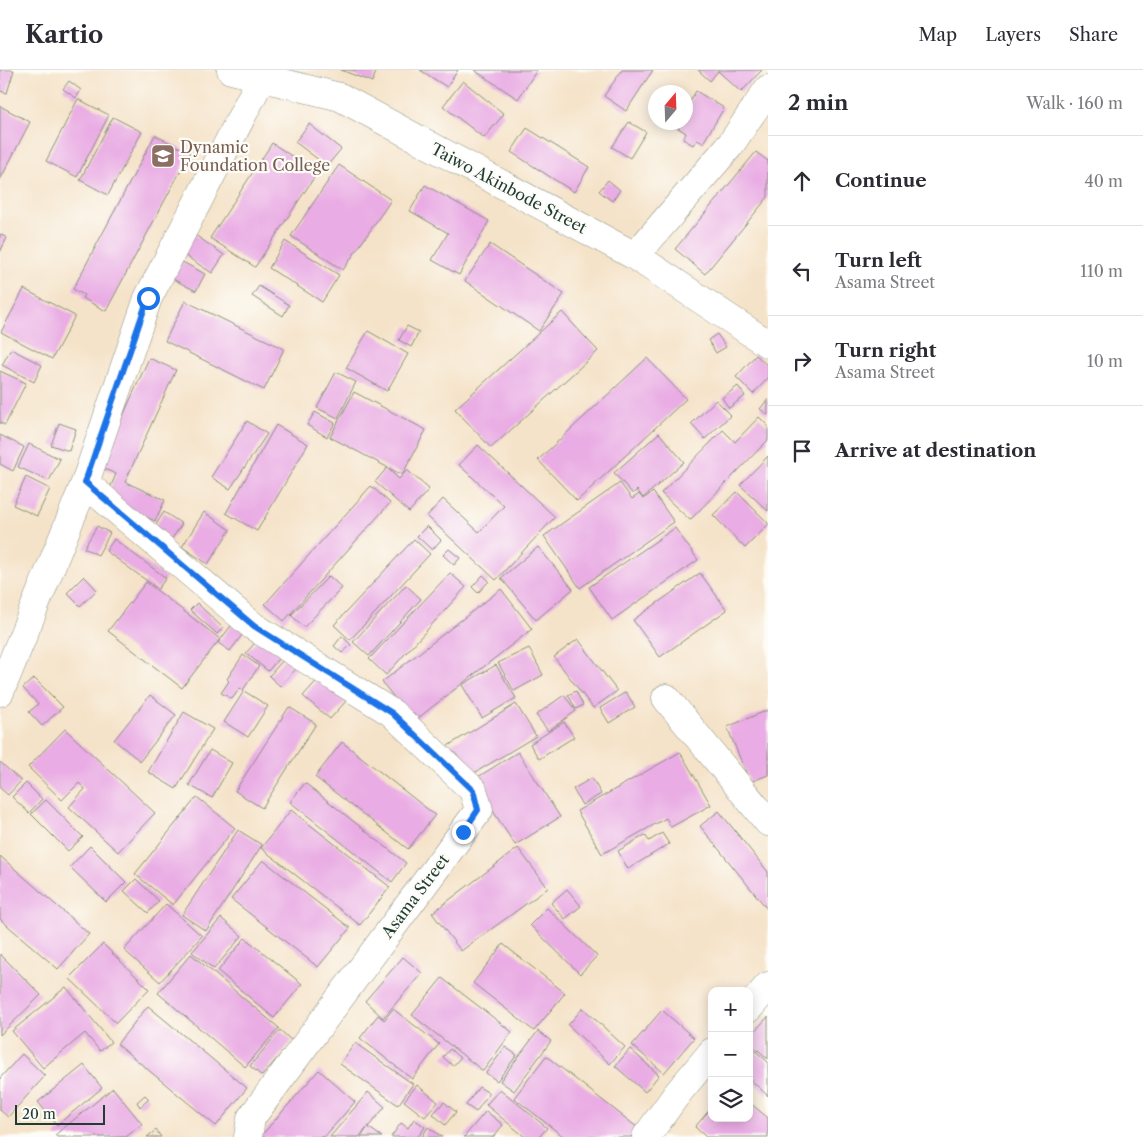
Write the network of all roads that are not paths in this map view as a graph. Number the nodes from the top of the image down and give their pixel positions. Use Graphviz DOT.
graph roads {
  1 [pos="231,70"];
  2 [pos="262,77"];
  3 [pos="768,89"];
  4 [pos="636,256"];
  5 [pos="768,344"];
  6 [pos="85,482"];
  7 [pos="2,684"];
  8 [pos="666,698"];
  9 [pos="768,822"];
  10 [pos="768,986"];
  11 [pos="753,1003"];
  12 [pos="708,1057"];
  13 [pos="248,1137"];
  14 [pos="646,1137"];
  1 -- 2 [label="street, Taiwo Akinbode Street"];
  2 -- 4 [label="street, Taiwo Akinbode Street"];
  2 -- 6 [label="street"];
  3 -- 4 [label="street"];
  4 -- 5 [label="street, Taiwo Akinbode Street"];
  6 -- 7 [label="street"];
  6 -- 13 [label="street, Asama Street"];
  8 -- 9 [label="street"];
  10 -- 11 [label="street"];
  12 -- 14 [label="street"];
}
